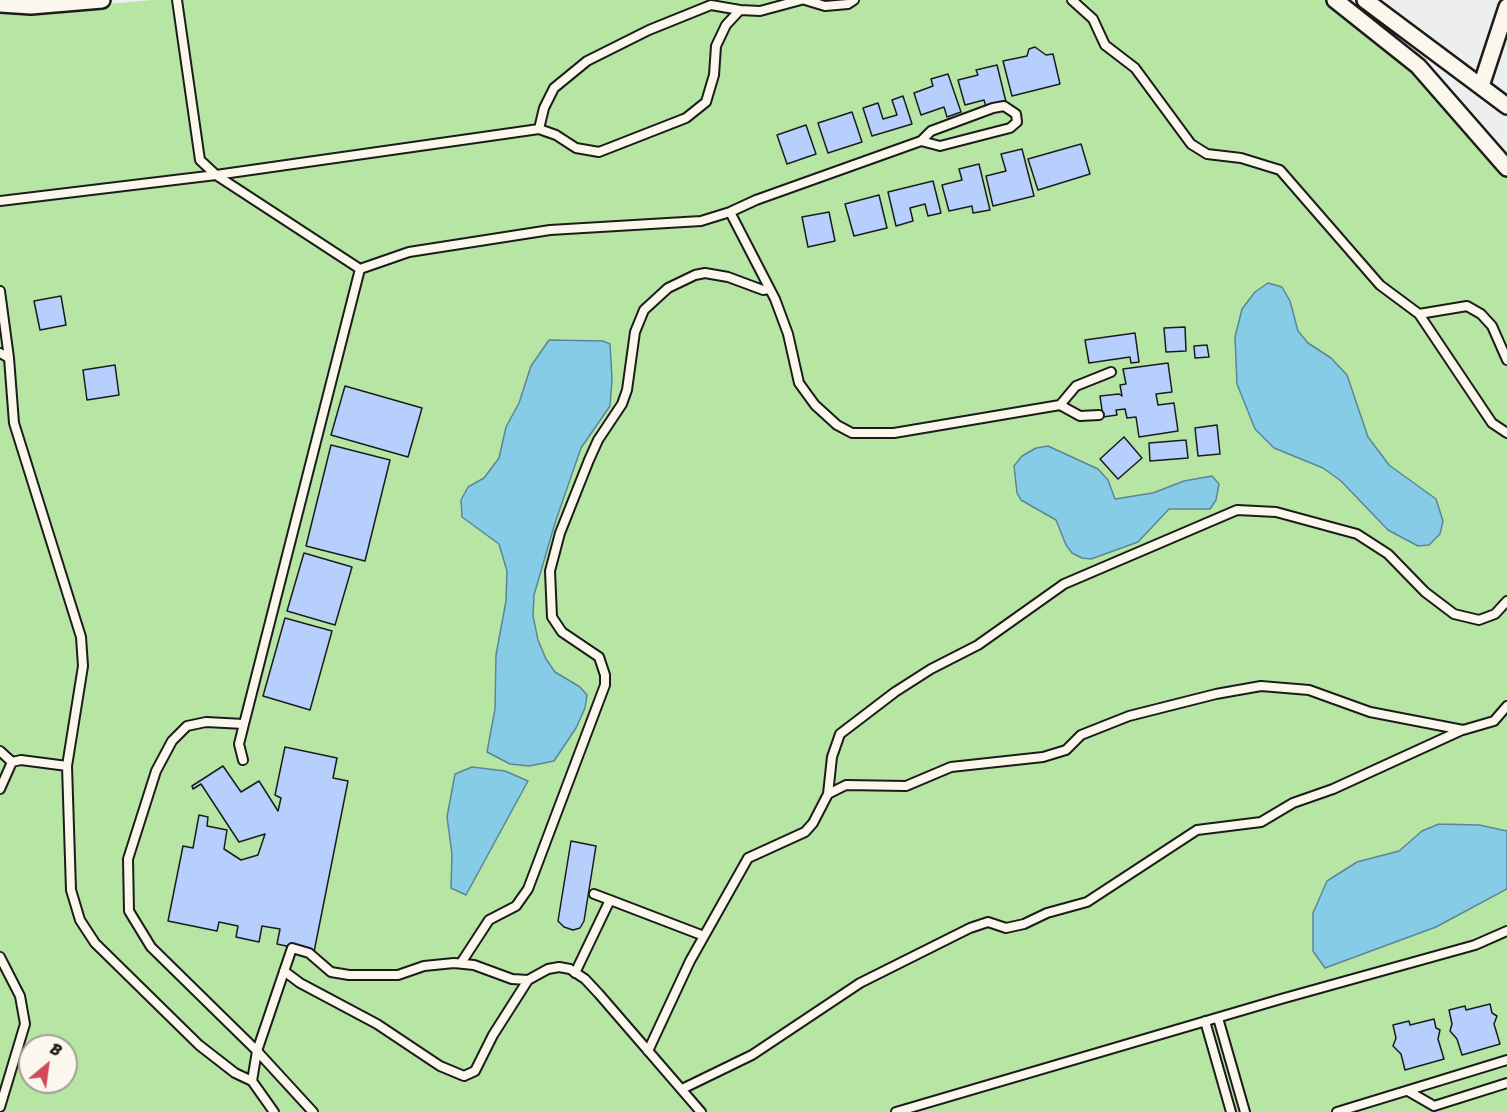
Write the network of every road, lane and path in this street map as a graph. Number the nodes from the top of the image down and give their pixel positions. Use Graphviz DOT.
graph roads {
  1 [pos="102,0"];
  2 [pos="177,0"];
  3 [pos="803,0"];
  4 [pos="855,0"];
  5 [pos="1072,0"];
  6 [pos="1335,0"];
  7 [pos="1365,0"];
  8 [pos="0,4"];
  9 [pos="1507,8"];
  10 [pos="740,10"];
  11 [pos="1480,86"];
  12 [pos="1507,106"];
  13 [pos="539,129"];
  14 [pos="921,141"];
  15 [pos="1507,168"];
  16 [pos="216,175"];
  17 [pos="0,201"];
  18 [pos="730,212"];
  19 [pos="360,269"];
  20 [pos="769,289"];
  21 [pos="0,291"];
  22 [pos="1419,314"];
  23 [pos="0,353"];
  24 [pos="9,358"];
  25 [pos="1507,360"];
  26 [pos="1111,372"];
  27 [pos="1060,405"];
  28 [pos="1100,415"];
  29 [pos="1507,433"];
  30 [pos="1507,601"];
  31 [pos="1507,706"];
  32 [pos="244,723"];
  33 [pos="1463,730"];
  34 [pos="0,751"];
  35 [pos="243,760"];
  36 [pos="12,762"];
  37 [pos="67,766"];
  38 [pos="0,789"];
  39 [pos="828,794"];
  40 [pos="594,894"];
  41 [pos="610,900"];
  42 [pos="1507,931"];
  43 [pos="704,936"];
  44 [pos="0,957"];
  45 [pos="461,963"];
  46 [pos="285,971"];
  47 [pos="575,973"];
  48 [pos="528,980"];
  49 [pos="1218,1018"];
  50 [pos="1205,1022"];
  51 [pos="257,1051"];
  52 [pos="648,1051"];
  53 [pos="1507,1060"];
  54 [pos="252,1081"];
  55 [pos="1507,1083"];
  56 [pos="682,1089"];
  57 [pos="1408,1091"];
  58 [pos="0,1107"];
  59 [pos="274,1112"];
  60 [pos="313,1112"];
  61 [pos="701,1112"];
  62 [pos="896,1112"];
  63 [pos="1231,1112"];
  64 [pos="1245,1112"];
  65 [pos="1337,1112"];
  1 -- 8 [label="street"];
  2 -- 16 [label="lane"];
  3 -- 4 [label="lane"];
  3 -- 10 [label="lane"];
  5 -- 22 [label="lane"];
  6 -- 15 [label="street"];
  7 -- 11 [label="street"];
  9 -- 11 [label="street"];
  10 -- 13 [label="lane"];
  10 -- 13 [label="lane"];
  11 -- 12 [label="street"];
  13 -- 16 [label="lane"];
  14 -- 14 [label="lane"];
  14 -- 18 [label="lane"];
  16 -- 17 [label="lane"];
  16 -- 19 [label="lane"];
  18 -- 19 [label="lane"];
  18 -- 20 [label="lane"];
  19 -- 32 [label="lane"];
  20 -- 27 [label="lane"];
  20 -- 45 [label="lane"];
  21 -- 24 [label="lane"];
  22 -- 25 [label="lane"];
  22 -- 29 [label="lane"];
  23 -- 24 [label="lane"];
  24 -- 37 [label="lane"];
  26 -- 27 [label="lane"];
  27 -- 28 [label="lane"];
  30 -- 39 [label="lane"];
  31 -- 33 [label="lane"];
  32 -- 35 [label="lane"];
  32 -- 51 [label="lane"];
  33 -- 39 [label="lane"];
  33 -- 56 [label="lane"];
  34 -- 36 [label="lane"];
  36 -- 37 [label="lane"];
  36 -- 38 [label="lane"];
  37 -- 54 [label="lane"];
  39 -- 43 [label="lane"];
  40 -- 41 [label="lane"];
  41 -- 43 [label="lane"];
  41 -- 47 [label="lane"];
  42 -- 49 [label="lane"];
  43 -- 52 [label="lane"];
  44 -- 58 [label="lane"];
  45 -- 46 [label="lane"];
  45 -- 48 [label="lane"];
  46 -- 48 [label="lane"];
  46 -- 51 [label="lane"];
  47 -- 48 [label="lane"];
  47 -- 52 [label="lane"];
  49 -- 50 [label="lane"];
  49 -- 64 [label="lane"];
  50 -- 62 [label="lane"];
  50 -- 63 [label="lane"];
  51 -- 54 [label="lane"];
  51 -- 60 [label="lane"];
  52 -- 56 [label="lane"];
  53 -- 57 [label="lane"];
  54 -- 59 [label="lane"];
  55 -- 57 [label="lane"];
  56 -- 61 [label="lane"];
  57 -- 65 [label="lane"];
}
